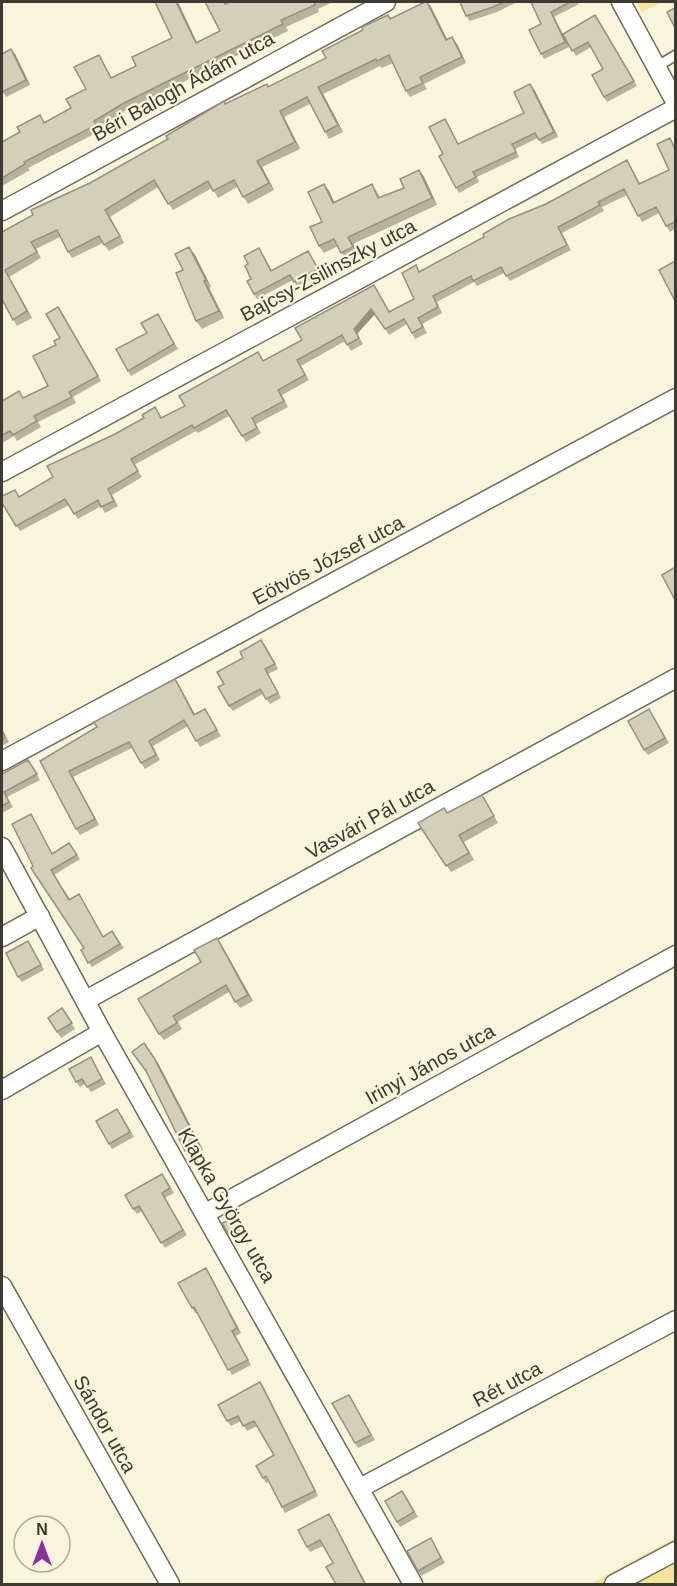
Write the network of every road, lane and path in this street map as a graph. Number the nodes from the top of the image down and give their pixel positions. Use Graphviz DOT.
graph roads {
  1 [pos="386,2"];
  2 [pos="621,2"];
  3 [pos="675,55"];
  4 [pos="656,67"];
  5 [pos="675,103"];
  6 [pos="675,108"];
  7 [pos="2,211"];
  8 [pos="675,398"];
  9 [pos="2,472"];
  10 [pos="675,678"];
  11 [pos="2,761"];
  12 [pos="2,847"];
  13 [pos="40,916"];
  14 [pos="2,937"];
  15 [pos="675,955"];
  16 [pos="86,1000"];
  17 [pos="102,1032"];
  18 [pos="2,1090"];
  19 [pos="206,1213"];
  20 [pos="2,1286"];
  21 [pos="675,1320"];
  22 [pos="360,1488"];
  23 [pos="675,1551"];
  24 [pos="170,1584"];
  25 [pos="414,1584"];
  26 [pos="614,1584"];
  1 -- 7 [label="street, Béri Balogh Ádám utca"];
  2 -- 4 [label="street"];
  3 -- 4 [label="lane"];
  4 -- 5 [label="street"];
  6 -- 9 [label="street, Bajcsy-Zsilinszky utca"];
  8 -- 11 [label="street, Eötvös József utca"];
  10 -- 16 [label="street, Vasvári Pál utca"];
  12 -- 13 [label="street, Klapka György utca"];
  13 -- 14 [label="street"];
  13 -- 16 [label="street, Klapka György utca"];
  15 -- 19 [label="street, Irinyi János utca"];
  16 -- 17 [label="street, Klapka György utca"];
  17 -- 18 [label="street"];
  17 -- 19 [label="street, Klapka György utca"];
  19 -- 22 [label="street, Klapka György utca"];
  20 -- 24 [label="street, Sándor utca"];
  21 -- 22 [label="street, Rét utca"];
  22 -- 25 [label="street, Klapka György utca"];
  23 -- 26 [label="street"];
}
